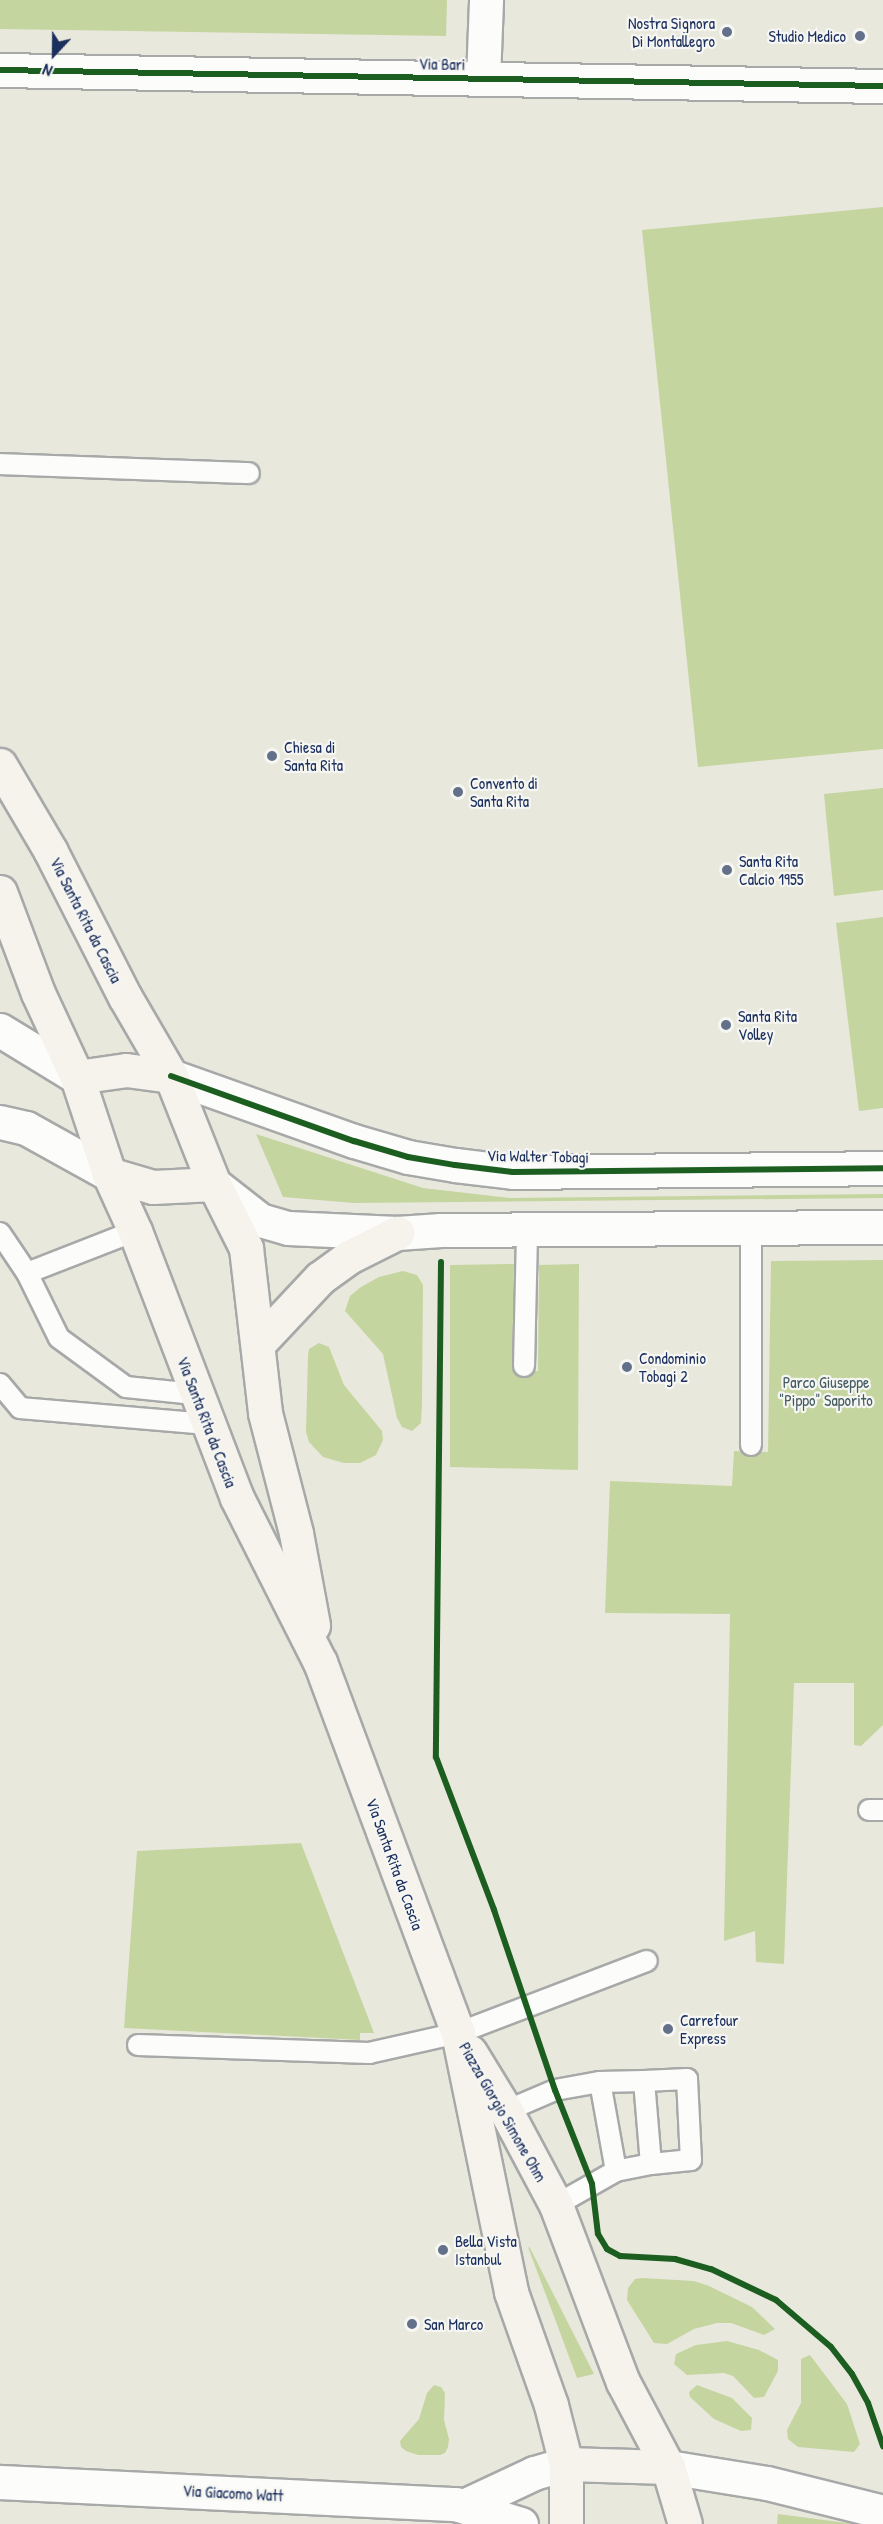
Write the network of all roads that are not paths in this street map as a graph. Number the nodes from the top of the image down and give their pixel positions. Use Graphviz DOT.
graph roads {
  1 [pos="486,0"];
  2 [pos="0,70"];
  3 [pos="483,79"];
  4 [pos="883,86"];
  5 [pos="0,464"];
  6 [pos="249,472"];
  7 [pos="0,765"];
  8 [pos="0,891"];
  9 [pos="0,1030"];
  10 [pos="171,1076"];
  11 [pos="77,1077"];
  12 [pos="0,1122"];
  13 [pos="883,1168"];
  14 [pos="109,1174"];
  15 [pos="214,1184"];
  16 [pos="883,1227"];
  17 [pos="751,1228"];
  18 [pos="135,1231"];
  19 [pos="527,1231"];
  20 [pos="0,1233"];
  21 [pos="397,1233"];
  22 [pos="27,1273"];
  23 [pos="258,1344"];
  24 [pos="524,1366"];
  25 [pos="0,1384"];
  26 [pos="195,1394"];
  27 [pos="10,1407"];
  28 [pos="207,1424"];
  29 [pos="751,1445"];
  30 [pos="320,1662"];
  31 [pos="647,1961"];
  32 [pos="458,2033"];
  33 [pos="138,2045"];
  34 [pos="644,2081"];
  35 [pos="600,2082"];
  36 [pos="506,2111"];
  37 [pos="651,2164"];
  38 [pos="616,2171"];
  39 [pos="556,2205"];
  40 [pos="566,2464"];
  41 [pos="668,2467"];
  42 [pos="0,2482"];
  43 [pos="466,2505"];
  44 [pos="883,2512"];
  45 [pos="521,2524"];
  46 [pos="566,2524"];
  47 [pos="685,2524"];
  1 -- 3 [label="street"];
  2 -- 3 [label="street, Via Bari"];
  3 -- 4 [label="street, Via Bari"];
  5 -- 6 [label="lane"];
  7 -- 10 [label="main road, Via Santa Rita da Cascia"];
  8 -- 11 [label="main road"];
  9 -- 11 [label="street"];
  10 -- 11 [label="main road"];
  10 -- 13 [label="street, Via Walter Tobagi"];
  10 -- 15 [label="main road, Via Santa Rita da Cascia"];
  11 -- 14 [label="main road, Via Santa Rita da Cascia"];
  12 -- 14 [label="street"];
  14 -- 15 [label="main road"];
  14 -- 18 [label="main road, Via Santa Rita da Cascia"];
  15 -- 21 [label="street"];
  15 -- 23 [label="main road, Via Santa Rita da Cascia"];
  16 -- 17 [label="street"];
  17 -- 19 [label="street"];
  17 -- 29 [label="lane"];
  18 -- 22 [label="lane"];
  18 -- 26 [label="main road, Via Santa Rita da Cascia"];
  19 -- 21 [label="street"];
  19 -- 24 [label="lane"];
  20 -- 22 [label="lane"];
  21 -- 23 [label="main road"];
  22 -- 26 [label="lane"];
  23 -- 30 [label="main road, Via Santa Rita da Cascia"];
  25 -- 27 [label="lane"];
  26 -- 28 [label="main road, Via Santa Rita da Cascia"];
  27 -- 28 [label="lane"];
  28 -- 30 [label="main road, Via Santa Rita da Cascia"];
  30 -- 32 [label="main road, Via Santa Rita da Cascia"];
  31 -- 32 [label="lane"];
  32 -- 33 [label="lane"];
  32 -- 36 [label="main road, Piazza Giorgio Simone Ohm"];
  32 -- 40 [label="main road, Piazza Giorgio Simone Ohm"];
  34 -- 35 [label="lane"];
  34 -- 37 [label="lane"];
  34 -- 37 [label="lane"];
  35 -- 36 [label="lane"];
  35 -- 38 [label="lane"];
  36 -- 39 [label="main road, Piazza Giorgio Simone Ohm"];
  37 -- 38 [label="lane"];
  38 -- 39 [label="lane"];
  39 -- 41 [label="main road, Piazza Giorgio Simone Ohm"];
  40 -- 41 [label="main road"];
  40 -- 43 [label="street"];
  40 -- 46 [label="main road, Piazza Giorgio Simone Ohm"];
  41 -- 44 [label="street"];
  41 -- 47 [label="main road, Piazza Giorgio Simone Ohm"];
  42 -- 43 [label="street, Via Giacomo Watt"];
  43 -- 45 [label="street"];
}
